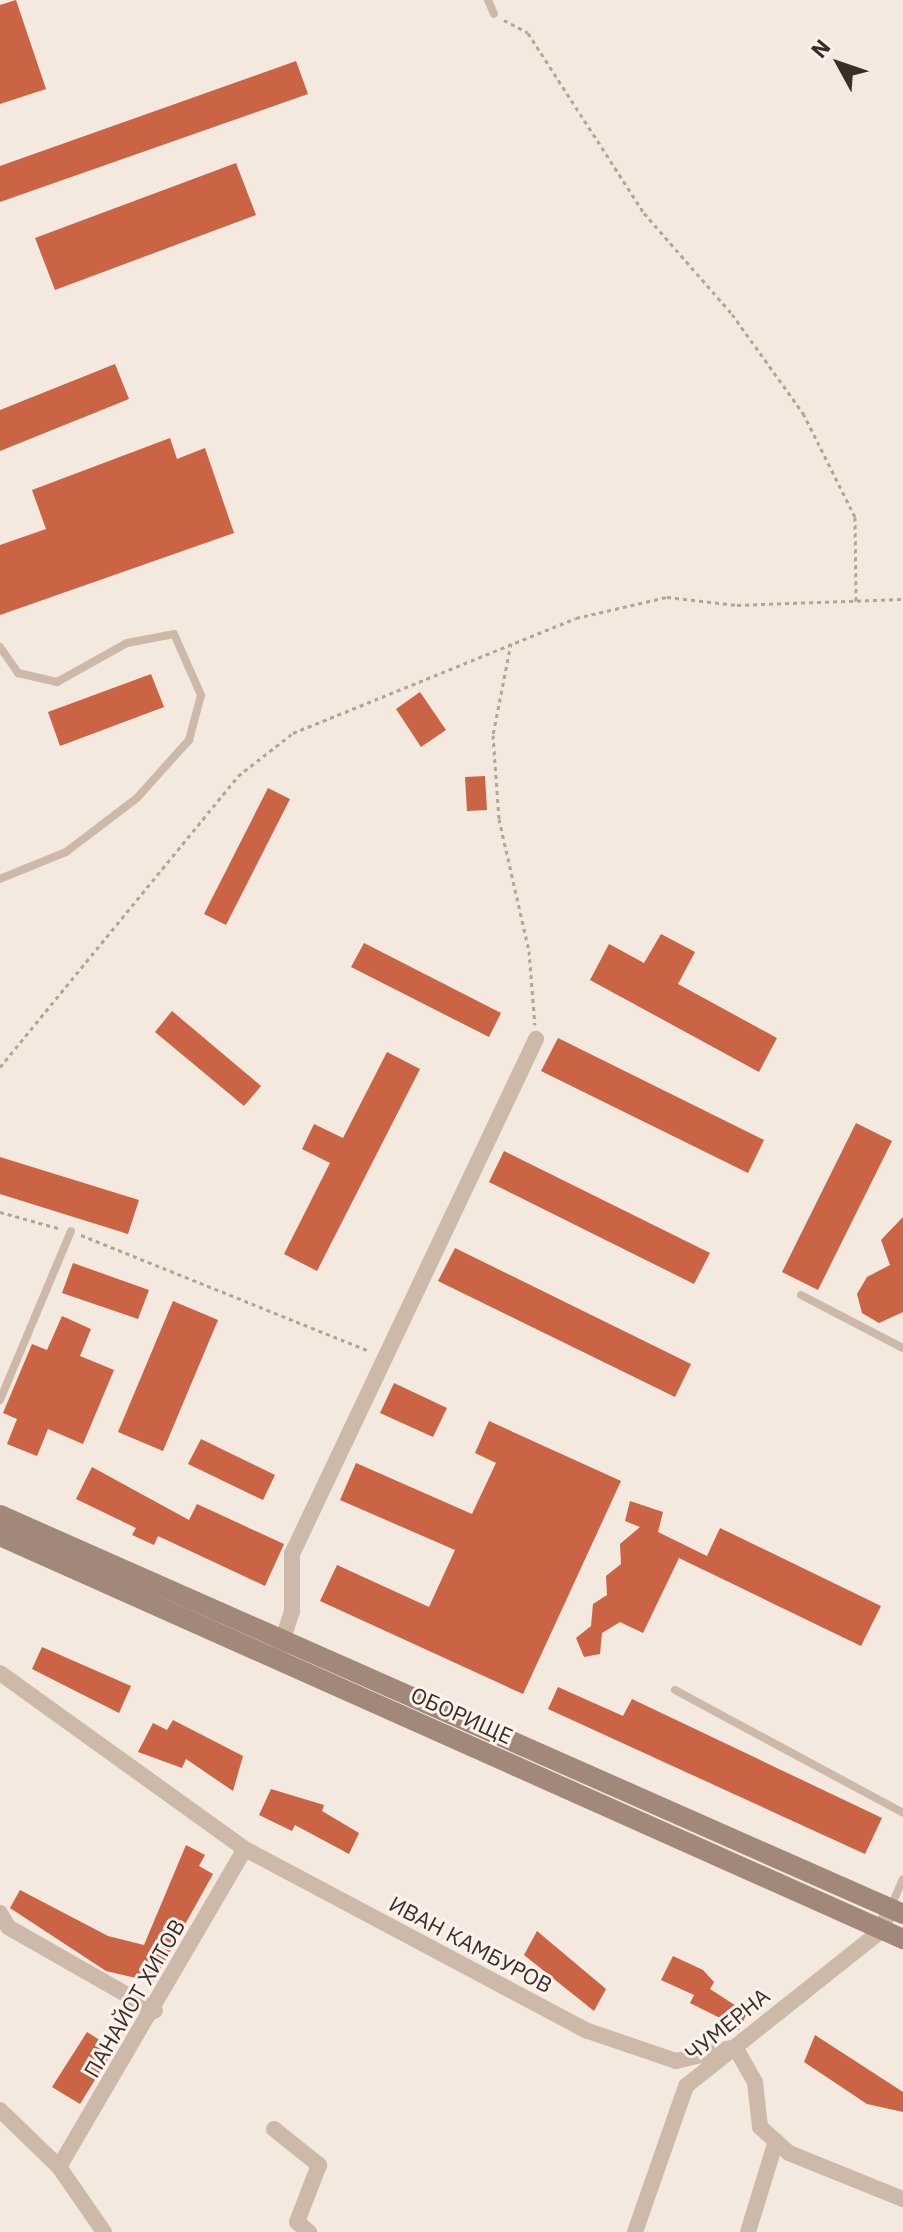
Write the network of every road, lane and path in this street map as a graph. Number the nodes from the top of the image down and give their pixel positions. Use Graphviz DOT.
graph roads {
  1 [pos="488,0"];
  2 [pos="494,14"];
  3 [pos="903,599"];
  4 [pos="856,603"];
  5 [pos="511,643"];
  6 [pos="0,647"];
  7 [pos="0,879"];
  8 [pos="536,1039"];
  9 [pos="0,1067"];
  10 [pos="0,1212"];
  11 [pos="71,1231"];
  12 [pos="801,1295"];
  13 [pos="903,1348"];
  14 [pos="381,1360"];
  15 [pos="0,1400"];
  16 [pos="0,1515"];
  17 [pos="0,1536"];
  18 [pos="279,1649"];
  19 [pos="0,1673"];
  20 [pos="675,1690"];
  21 [pos="903,1813"];
  22 [pos="245,1849"];
  23 [pos="903,1879"];
  24 [pos="897,1912"];
  25 [pos="0,1913"];
  26 [pos="881,1931"];
  27 [pos="903,1939"];
  28 [pos="155,2011"];
  29 [pos="735,2047"];
  30 [pos="0,2110"];
  31 [pos="274,2129"];
  32 [pos="776,2141"];
  33 [pos="59,2167"];
  34 [pos="903,2199"];
  35 [pos="104,2232"];
  36 [pos="309,2232"];
  37 [pos="635,2232"];
  38 [pos="748,2232"];
  1 -- 2 [label="lane"];
  2 -- 4 [label="path"];
  3 -- 4 [label="path"];
  4 -- 5 [label="path"];
  5 -- 8 [label="path"];
  5 -- 9 [label="path"];
  6 -- 7 [label="lane"];
  8 -- 14 [label="street"];
  10 -- 11 [label="path"];
  11 -- 14 [label="path"];
  11 -- 15 [label="lane"];
  12 -- 13 [label="lane"];
  14 -- 18 [label="street"];
  16 -- 18 [label="main road, ОБОРИЩЕ"];
  17 -- 18 [label="main road, ОБОРИЩЕ"];
  18 -- 24 [label="main road, ОБОРИЩЕ"];
  18 -- 26 [label="main road, ОБОРИЩЕ"];
  19 -- 22 [label="street, ИВАН КАМБУРОВ"];
  20 -- 21 [label="lane"];
  22 -- 28 [label="street, ПАНАЙОТ ХИТОВ"];
  22 -- 29 [label="street, ИВАН КАМБУРОВ"];
  23 -- 24 [label="lane"];
  24 -- 26 [label="street"];
  25 -- 28 [label="street"];
  26 -- 27 [label="main road, ОБОРИЩЕ"];
  26 -- 29 [label="street, ЧУМЕРНА"];
  28 -- 33 [label="street, ПАНАЙОТ ХИТОВ"];
  29 -- 32 [label="street"];
  29 -- 37 [label="street, ЧУМЕРНА"];
  30 -- 33 [label="street"];
  31 -- 36 [label="street"];
  32 -- 34 [label="street"];
  32 -- 38 [label="street"];
  33 -- 35 [label="street"];
}
